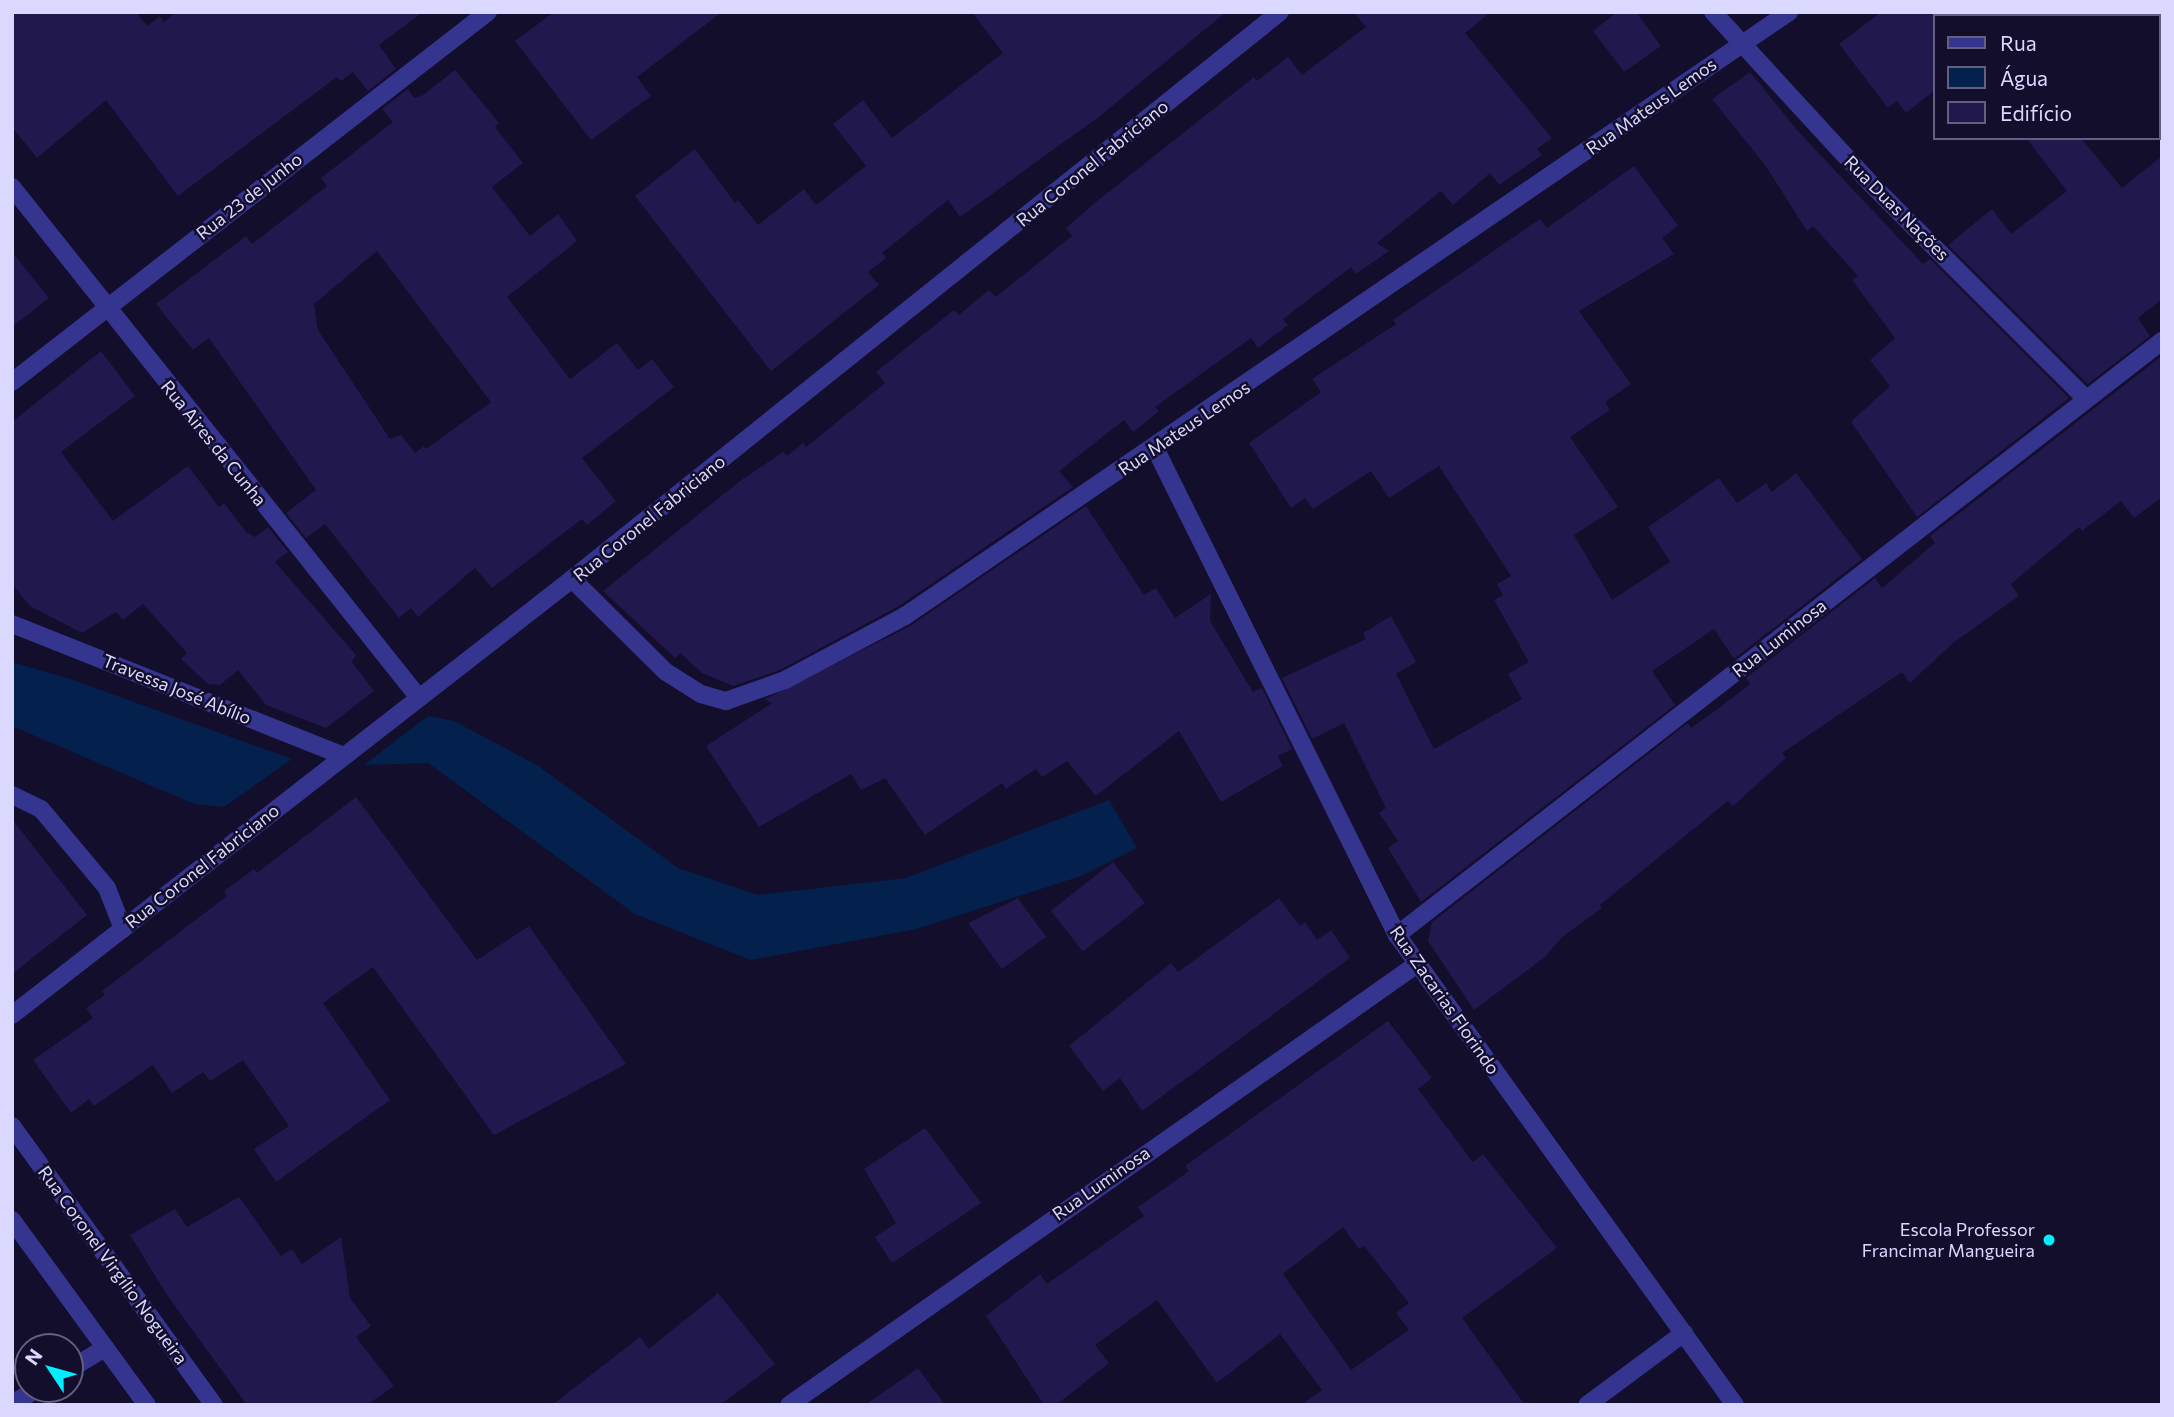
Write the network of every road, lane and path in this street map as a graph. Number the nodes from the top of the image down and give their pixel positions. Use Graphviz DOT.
graph roads {
  1 [pos="488,12"];
  2 [pos="1280,12"];
  3 [pos="1713,12"];
  4 [pos="1789,12"];
  5 [pos="1741,44"];
  6 [pos="12,187"];
  7 [pos="104,307"];
  8 [pos="2162,341"];
  9 [pos="12,382"];
  10 [pos="2085,399"];
  11 [pos="1155,448"];
  12 [pos="572,579"];
  13 [pos="12,624"];
  14 [pos="418,698"];
  15 [pos="341,755"];
  16 [pos="12,794"];
  17 [pos="123,929"];
  18 [pos="1397,935"];
  19 [pos="1416,965"];
  20 [pos="12,1015"];
  21 [pos="12,1126"];
  22 [pos="12,1220"];
  23 [pos="1684,1332"];
  24 [pos="105,1348"];
  25 [pos="84,1361"];
  26 [pos="147,1405"];
  27 [pos="214,1405"];
  28 [pos="789,1405"];
  29 [pos="1587,1405"];
  30 [pos="1735,1405"];
  1 -- 7 [label="street, Rua 23 de Junho"];
  2 -- 12 [label="street, Rua Coronel Fabriciano"];
  3 -- 5 [label="street, Rua Duas Nações"];
  4 -- 5 [label="street, Rua Mateus Lemos"];
  5 -- 10 [label="street, Rua Duas Nações"];
  5 -- 11 [label="street, Rua Mateus Lemos"];
  6 -- 7 [label="street, Rua Aires da Cunha"];
  7 -- 9 [label="street, Rua 23 de Junho"];
  7 -- 14 [label="street, Rua Aires da Cunha"];
  8 -- 10 [label="street, Rua Luminosa"];
  10 -- 18 [label="street, Rua Luminosa"];
  11 -- 12 [label="street, Rua Mateus Lemos"];
  11 -- 18 [label="street, Rua Zacarias Florindo"];
  12 -- 14 [label="street, Rua Coronel Fabriciano"];
  13 -- 15 [label="street, Travessa José Abílio"];
  14 -- 15 [label="street, Rua Coronel Fabriciano"];
  15 -- 17 [label="street, Rua Coronel Fabriciano"];
  16 -- 17 [label="street"];
  17 -- 20 [label="street, Rua Coronel Fabriciano"];
  18 -- 19 [label="street, Rua Zacarias Florindo"];
  19 -- 23 [label="street, Rua Zacarias Florindo"];
  19 -- 28 [label="street, Rua Luminosa"];
  21 -- 27 [label="street, Rua Coronel Virgílio Nogueira"];
  22 -- 24 [label="street"];
  23 -- 29 [label="street"];
  23 -- 30 [label="street, Rua Zacarias Florindo"];
  24 -- 25 [label="street"];
  24 -- 26 [label="street"];
}
